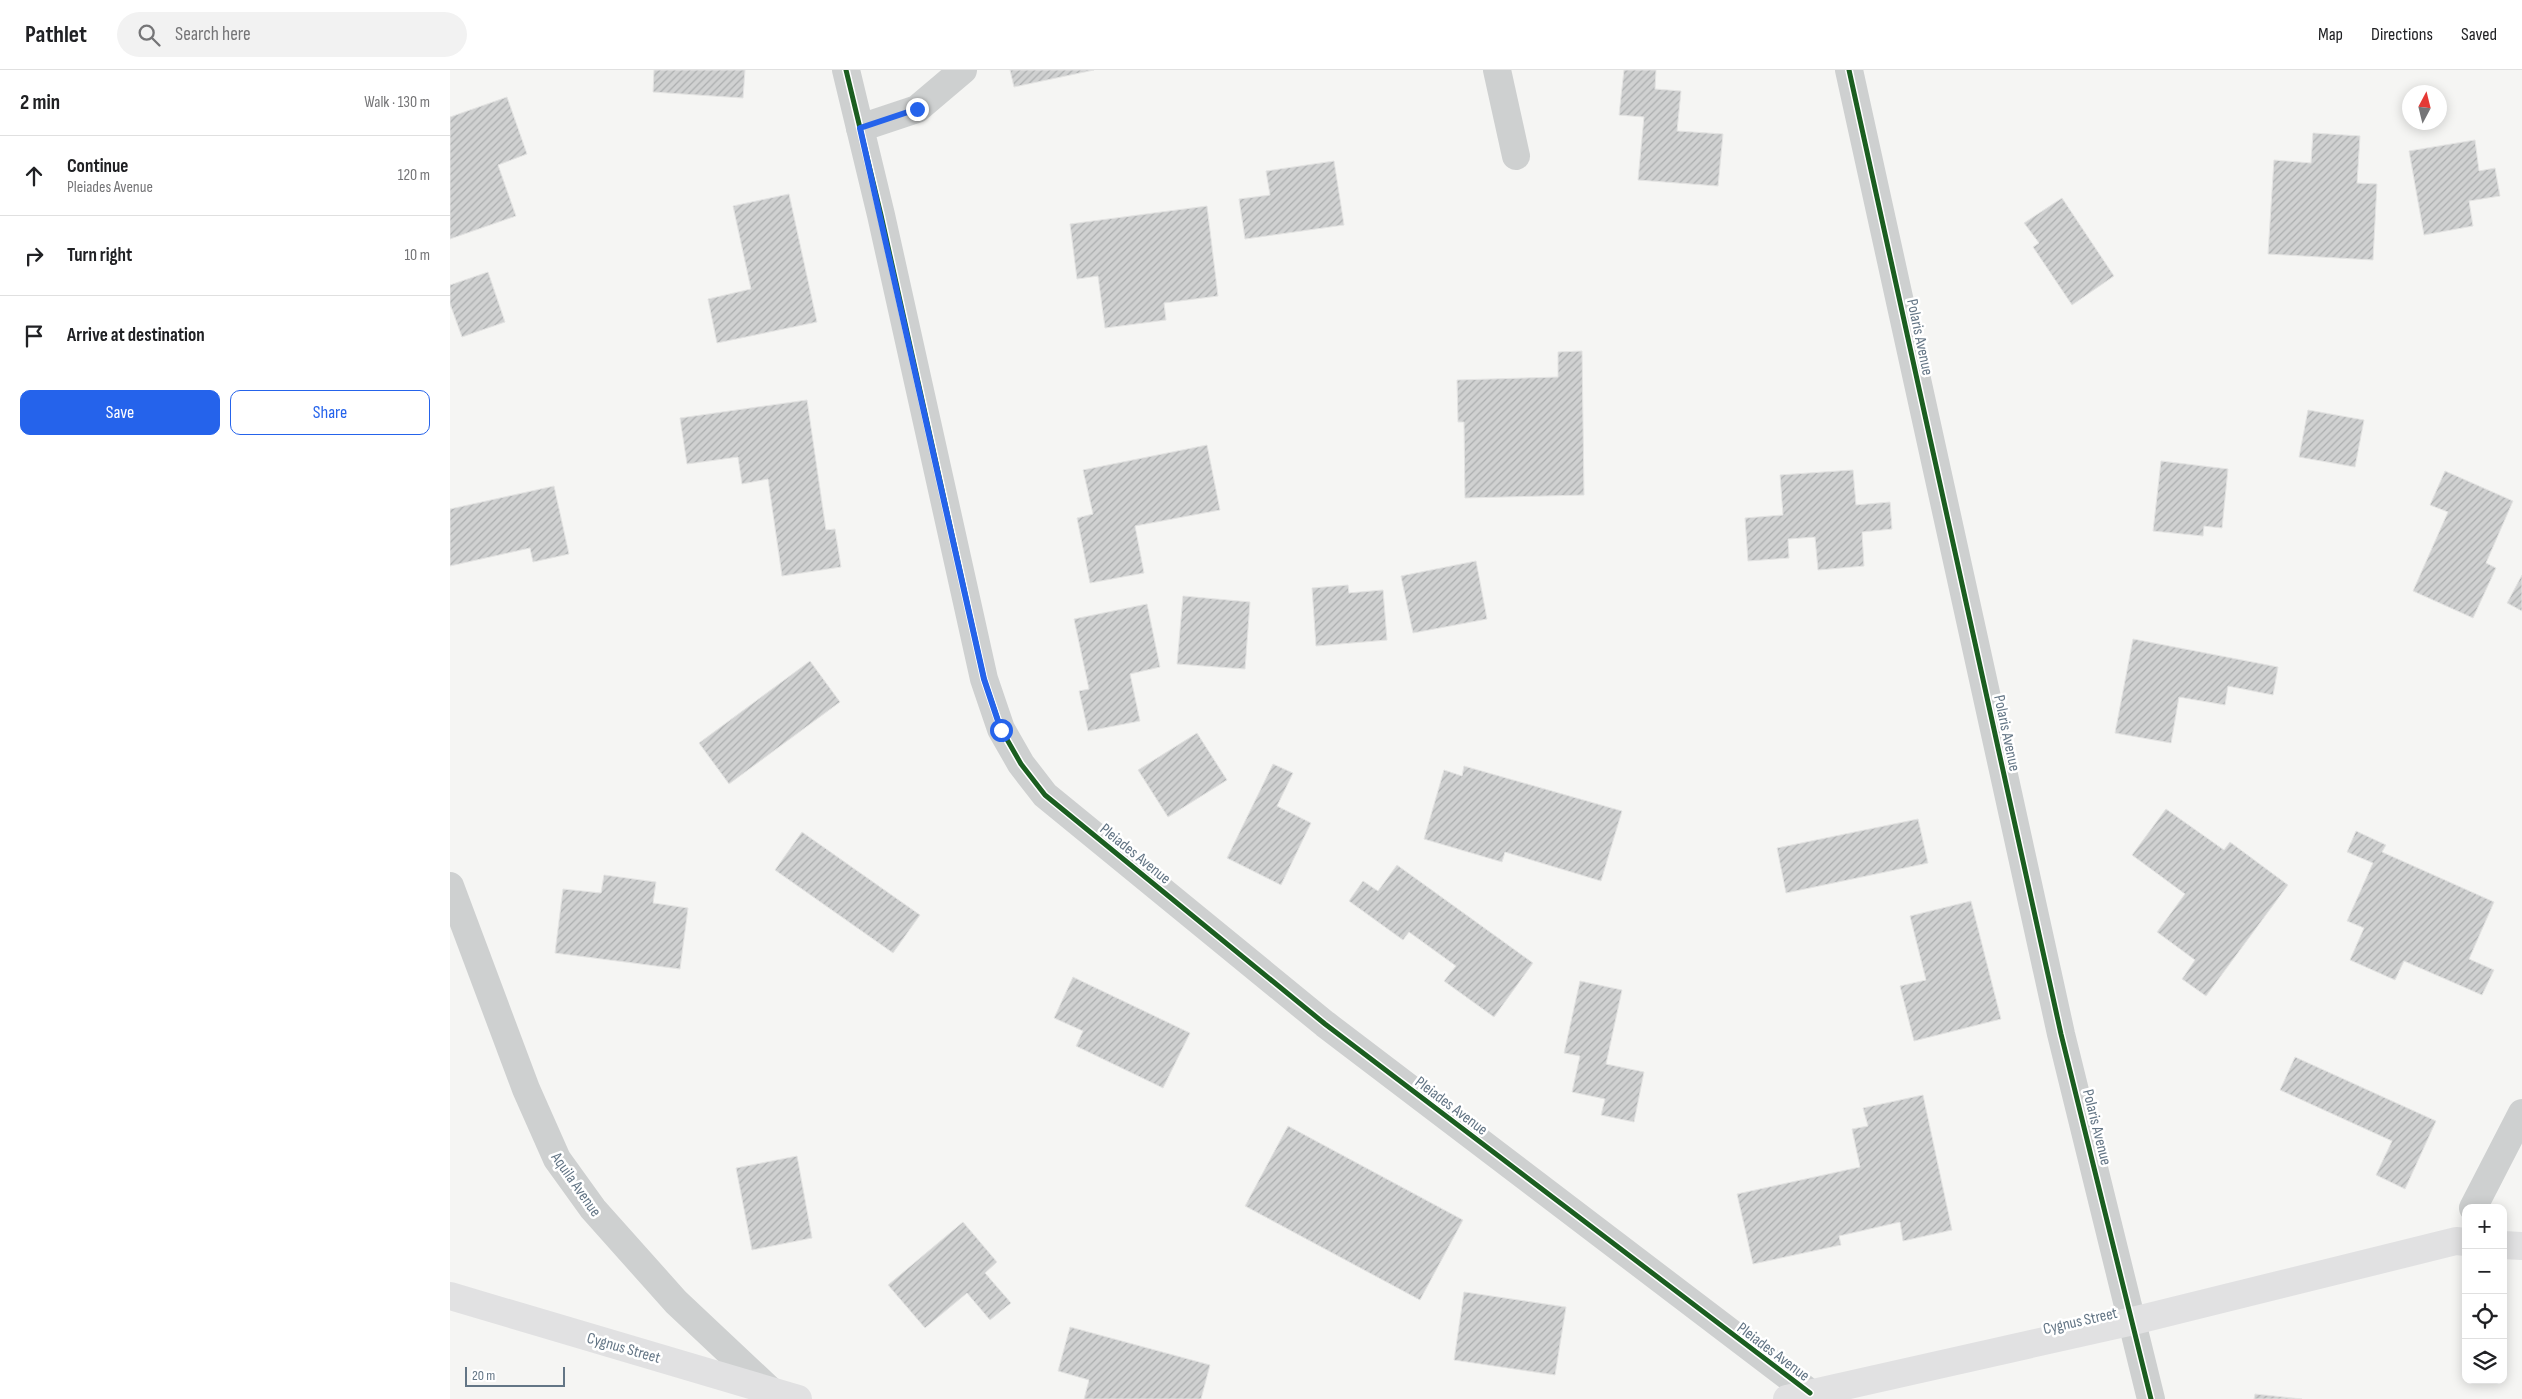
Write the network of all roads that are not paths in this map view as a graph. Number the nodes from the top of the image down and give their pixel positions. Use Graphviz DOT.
graph roads {
  1 [pos="846,70"];
  2 [pos="964,70"];
  3 [pos="1497,70"];
  4 [pos="1849,70"];
  5 [pos="860,128"];
  6 [pos="1516,156"];
  7 [pos="450,886"];
  8 [pos="2522,1113"];
  9 [pos="2475,1204"];
  10 [pos="2462,1235"];
  11 [pos="2507,1244"];
  12 [pos="2522,1246"];
  13 [pos="450,1296"];
  14 [pos="2133,1321"];
  15 [pos="775,1395"];
  16 [pos="1799,1396"];
  17 [pos="798,1399"];
  18 [pos="2151,1399"];
  1 -- 5 [label="street, Pleiades Avenue"];
  2 -- 5 [label="street"];
  3 -- 6 [label="street"];
  4 -- 14 [label="street, Polaris Avenue"];
  5 -- 16 [label="street, Pleiades Avenue"];
  7 -- 15 [label="street, Aquila Avenue"];
  8 -- 9 [label="street"];
  10 -- 14 [label="street, Cygnus Street"];
  11 -- 12 [label="street"];
  13 -- 15 [label="street, Cygnus Street"];
  14 -- 16 [label="street, Cygnus Street"];
  14 -- 18 [label="street, Polaris Avenue"];
  15 -- 17 [label="street, Cygnus Street"];
}
